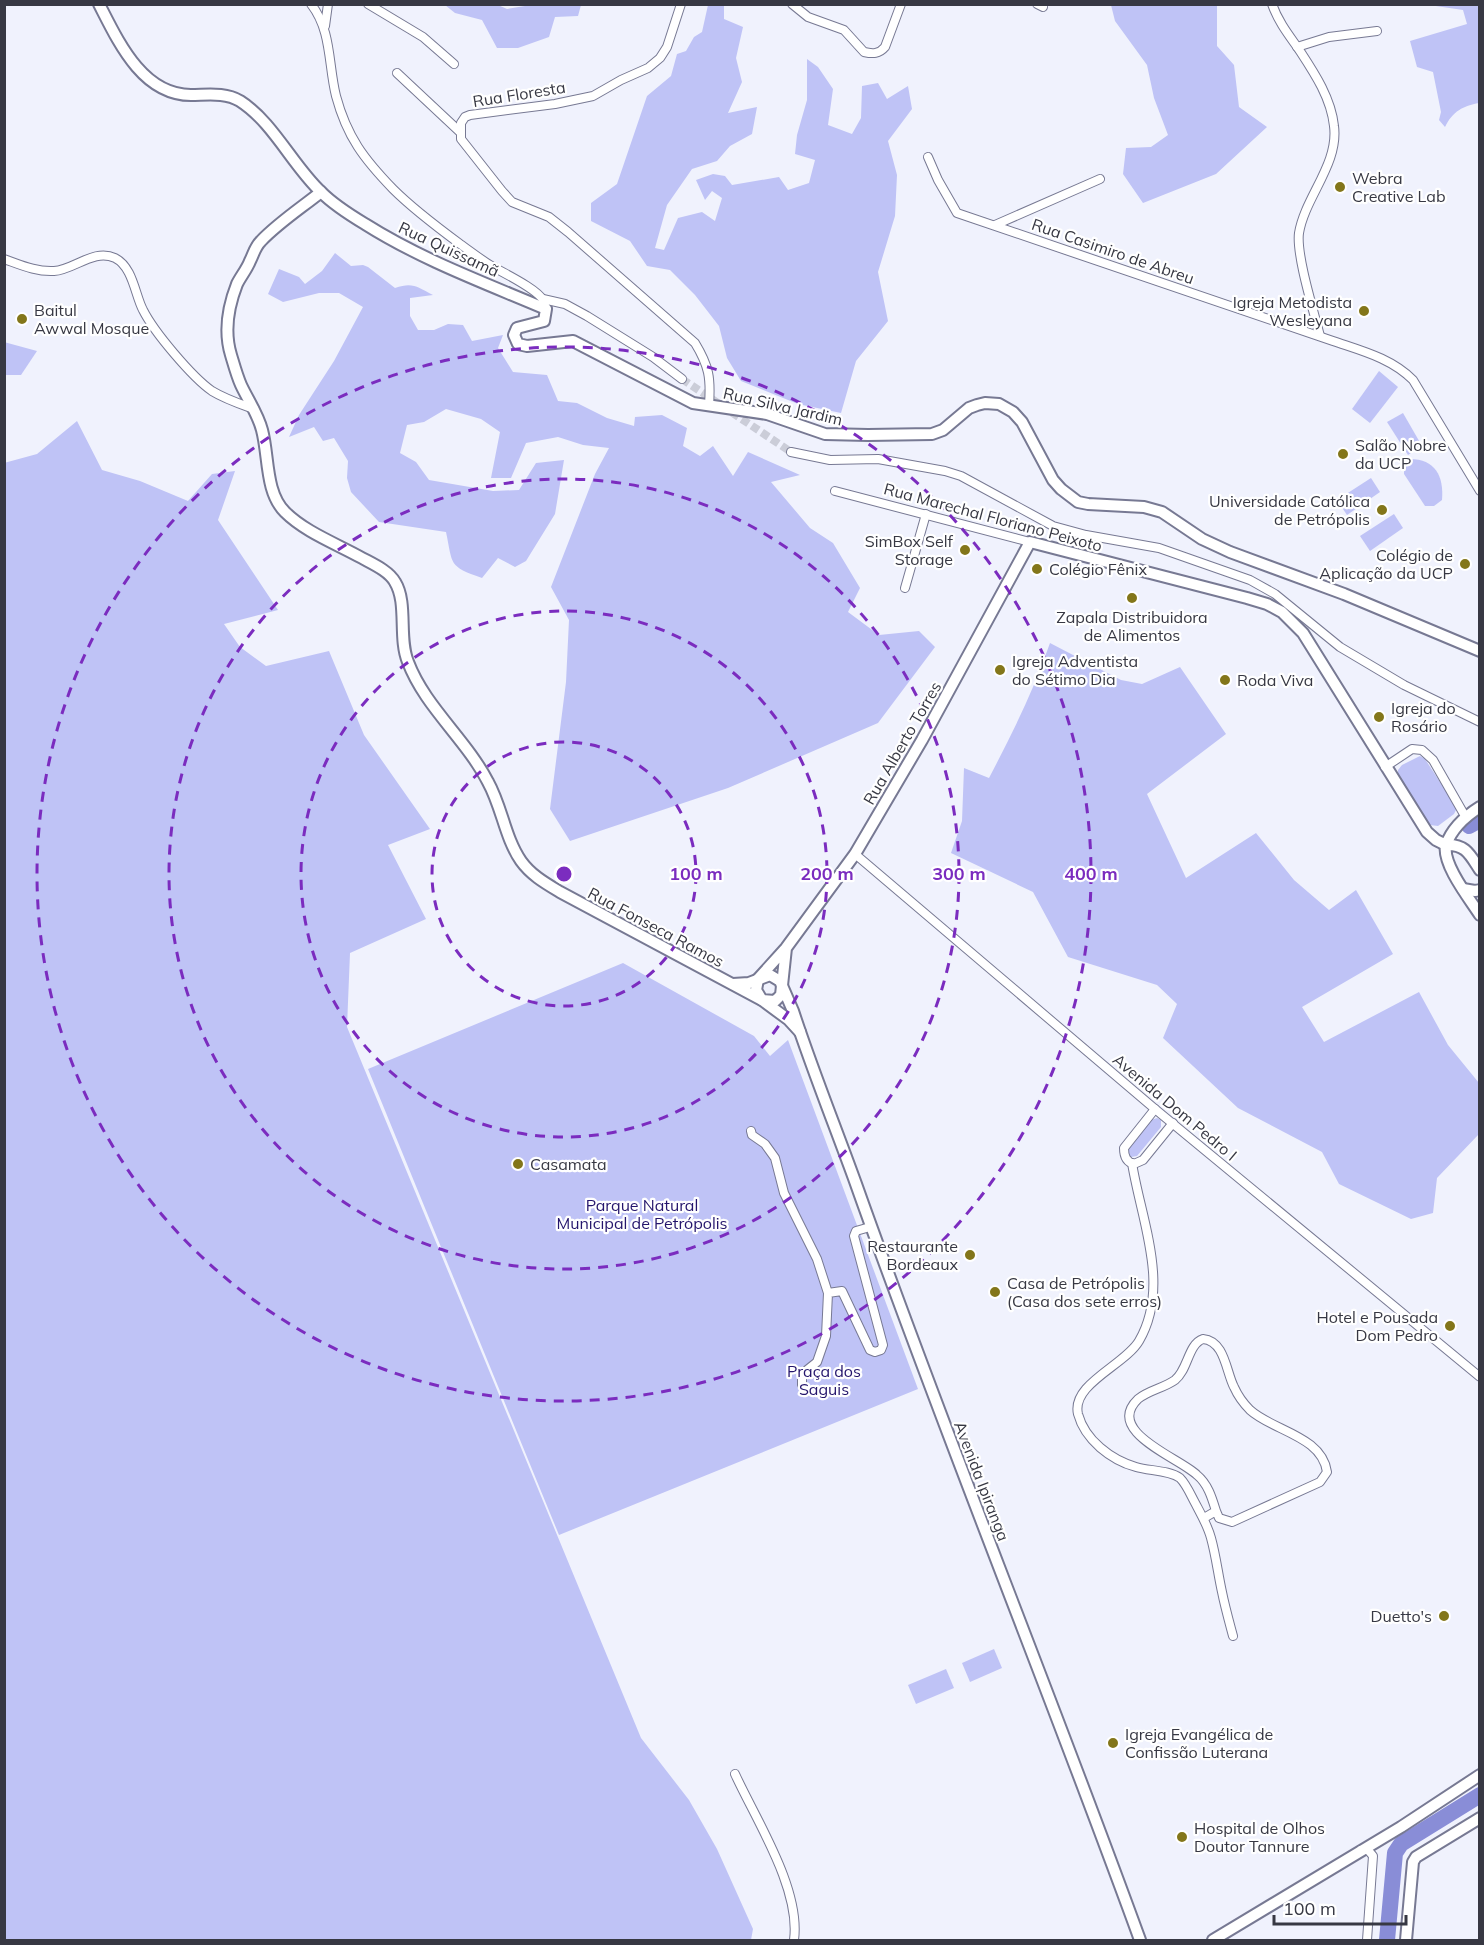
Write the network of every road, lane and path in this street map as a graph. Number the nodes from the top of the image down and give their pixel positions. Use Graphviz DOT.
graph roads {
  1 [pos="99,4"];
  2 [pos="311,4"];
  3 [pos="328,4"];
  4 [pos="368,4"];
  5 [pos="681,4"];
  6 [pos="792,4"];
  7 [pos="901,4"];
  8 [pos="1272,4"];
  9 [pos="325,26"];
  10 [pos="1377,31"];
  11 [pos="1297,47"];
  12 [pos="454,64"];
  13 [pos="397,73"];
  14 [pos="460,132"];
  15 [pos="928,157"];
  16 [pos="1100,179"];
  17 [pos="321,192"];
  18 [pos="995,225"];
  19 [pos="4,260"];
  20 [pos="545,304"];
  21 [pos="1320,336"];
  22 [pos="682,379"];
  23 [pos="709,405"];
  24 [pos="254,409"];
  25 [pos="791,452"];
  26 [pos="1478,487"];
  27 [pos="835,491"];
  28 [pos="926,514"];
  29 [pos="1030,542"];
  30 [pos="905,588"];
  31 [pos="1479,651"];
  32 [pos="1479,722"];
  33 [pos="1385,767"];
  34 [pos="1479,807"];
  35 [pos="1465,816"];
  36 [pos="1446,845"];
  37 [pos="855,854"];
  38 [pos="1479,870"];
  39 [pos="1463,889"];
  40 [pos="1479,890"];
  41 [pos="1476,900"];
  42 [pos="1479,915"];
  43 [pos="786,948"];
  44 [pos="758,979"];
  45 [pos="730,984"];
  46 [pos="782,986"];
  47 [pos="762,1000"];
  48 [pos="800,1032"];
  49 [pos="1155,1109"];
  50 [pos="1173,1123"];
  51 [pos="751,1131"];
  52 [pos="1132,1164"];
  53 [pos="870,1227"];
  54 [pos="828,1293"];
  55 [pos="1479,1377"];
  56 [pos="802,1385"];
  57 [pos="1216,1511"];
  58 [pos="1204,1518"];
  59 [pos="1233,1636"];
  60 [pos="735,1774"];
  61 [pos="1479,1775"];
  62 [pos="1479,1818"];
  63 [pos="1361,1850"];
  64 [pos="794,1941"];
  65 [pos="1140,1941"];
  66 [pos="1213,1941"];
  67 [pos="1367,1941"];
  68 [pos="1406,1941"];
  1 -- 17 [label="main road, Rua Quissamã"];
  2 -- 9 [label="street"];
  3 -- 9 [label="street"];
  4 -- 12 [label="street"];
  5 -- 14 [label="street, Rua Floresta"];
  6 -- 7 [label="street"];
  8 -- 11 [label="street"];
  9 -- 20 [label="street"];
  10 -- 11 [label="street"];
  11 -- 21 [label="street"];
  13 -- 14 [label="street"];
  14 -- 23 [label="street"];
  15 -- 18 [label="street, Rua Casimiro de Abreu"];
  16 -- 18 [label="street"];
  17 -- 20 [label="main road, Rua Quissamã"];
  17 -- 24 [label="main road"];
  18 -- 21 [label="street, Rua Casimiro de Abreu"];
  19 -- 24 [label="street"];
  20 -- 22 [label="street"];
  20 -- 23 [label="main road"];
  21 -- 26 [label="street, Rua Casimiro de Abreu"];
  23 -- 31 [label="main road, Rua Silva Jardim"];
  24 -- 45 [label="main road, Rua Fonseca Ramos"];
  25 -- 32 [label="street"];
  27 -- 28 [label="street, Rua Marechal Floriano Peixoto"];
  28 -- 29 [label="street, Rua Marechal Floriano Peixoto"];
  28 -- 30 [label="street"];
  29 -- 33 [label="main road, Rua Marechal Floriano Peixoto"];
  29 -- 37 [label="main road, Rua Alberto Torres"];
  33 -- 35 [label="street"];
  33 -- 36 [label="main road, Rua Marechal Floriano Peixoto"];
  34 -- 35 [label="main road"];
  35 -- 36 [label="main road"];
  36 -- 38 [label="main road, Rua Marechal Floriano Peixoto"];
  36 -- 39 [label="main road"];
  37 -- 43 [label="main road, Rua Alberto Torres"];
  37 -- 49 [label="street, Avenida Dom Pedro I"];
  39 -- 40 [label="main road"];
  39 -- 41 [label="main road"];
  41 -- 42 [label="main road"];
  43 -- 44 [label="main road, Rua Alberto Torres"];
  43 -- 46 [label="main road"];
  44 -- 45 [label="main road, Rua Fonseca Ramos"];
  44 -- 46 [label="main road"];
  44 -- 47 [label="main road"];
  45 -- 47 [label="main road, Rua Fonseca Ramos"];
  46 -- 47 [label="main road"];
  46 -- 48 [label="main road, Avenida Ipiranga"];
  47 -- 48 [label="main road, Avenida Ipiranga"];
  48 -- 53 [label="main road, Avenida Ipiranga"];
  49 -- 50 [label="street, Avenida Dom Pedro I"];
  49 -- 52 [label="street"];
  50 -- 52 [label="street"];
  50 -- 55 [label="street, Avenida Dom Pedro I"];
  51 -- 54 [label="street"];
  52 -- 58 [label="street"];
  53 -- 54 [label="street"];
  53 -- 65 [label="main road, Avenida Ipiranga"];
  54 -- 56 [label="street"];
  57 -- 57 [label="street"];
  57 -- 58 [label="street"];
  58 -- 59 [label="street"];
  60 -- 64 [label="street"];
  61 -- 63 [label="main road"];
  62 -- 68 [label="main road"];
  63 -- 66 [label="main road"];
  63 -- 67 [label="street"];
}
